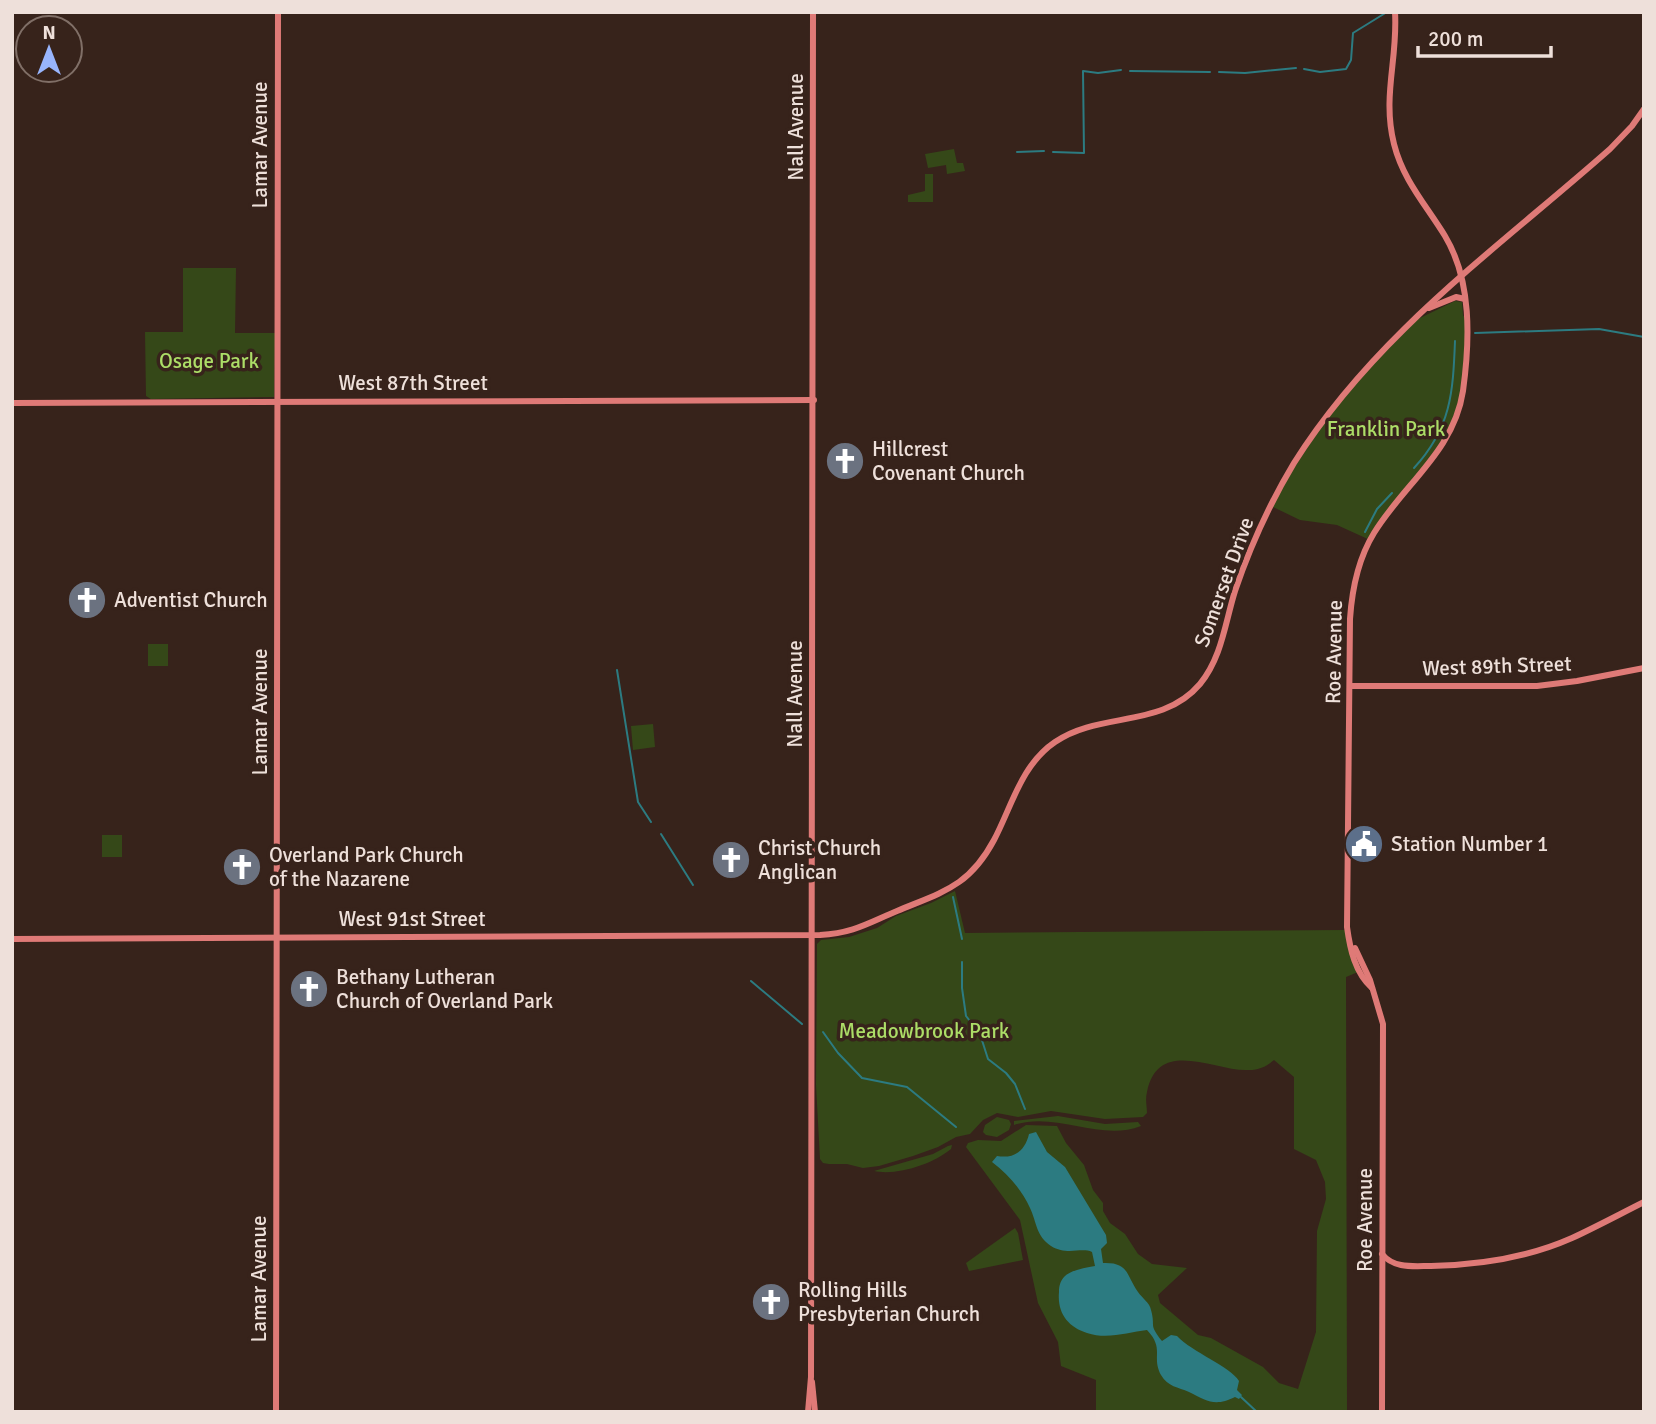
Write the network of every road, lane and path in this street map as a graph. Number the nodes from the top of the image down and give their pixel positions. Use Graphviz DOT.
graph roads {
  1 [pos="278,12"];
  2 [pos="813,12"];
  3 [pos="1395,12"];
  4 [pos="1644,109"];
  5 [pos="1462,278"];
  6 [pos="1465,299"];
  7 [pos="1421,312"];
  8 [pos="814,400"];
  9 [pos="278,401"];
  10 [pos="12,403"];
  11 [pos="1644,668"];
  12 [pos="1350,686"];
  13 [pos="812,936"];
  14 [pos="277,937"];
  15 [pos="12,939"];
  16 [pos="1644,1202"];
  17 [pos="1382,1254"];
  18 [pos="1402,1266"];
  19 [pos="1382,1278"];
  20 [pos="811,1377"];
  21 [pos="276,1412"];
  22 [pos="808,1412"];
  23 [pos="816,1412"];
  24 [pos="1382,1412"];
  1 -- 9 [label="street, Lamar Avenue"];
  2 -- 8 [label="street, Nall Avenue"];
  3 -- 5 [label="street, Roe Avenue"];
  4 -- 5 [label="street, Somerset Drive"];
  5 -- 6 [label="street, Roe Avenue"];
  5 -- 7 [label="street, Somerset Drive"];
  6 -- 7 [label="street"];
  6 -- 12 [label="street, Roe Avenue"];
  7 -- 13 [label="street, Somerset Drive"];
  8 -- 9 [label="street, West 87th Street"];
  8 -- 13 [label="street, Nall Avenue"];
  9 -- 10 [label="street, West 87th Street"];
  9 -- 14 [label="street, Lamar Avenue"];
  11 -- 12 [label="street, West 89th Street"];
  12 -- 17 [label="street, Roe Avenue"];
  13 -- 14 [label="street, West 91st Street"];
  13 -- 20 [label="street, Nall Avenue"];
  14 -- 15 [label="street, West 91st Street"];
  14 -- 21 [label="street, Lamar Avenue"];
  16 -- 18 [label="street"];
  17 -- 18 [label="street"];
  17 -- 19 [label="street, Roe Avenue"];
  18 -- 19 [label="street"];
  19 -- 24 [label="street, Roe Avenue"];
  20 -- 22 [label="street, Nall Avenue"];
  20 -- 23 [label="street, Nall Avenue"];
}
